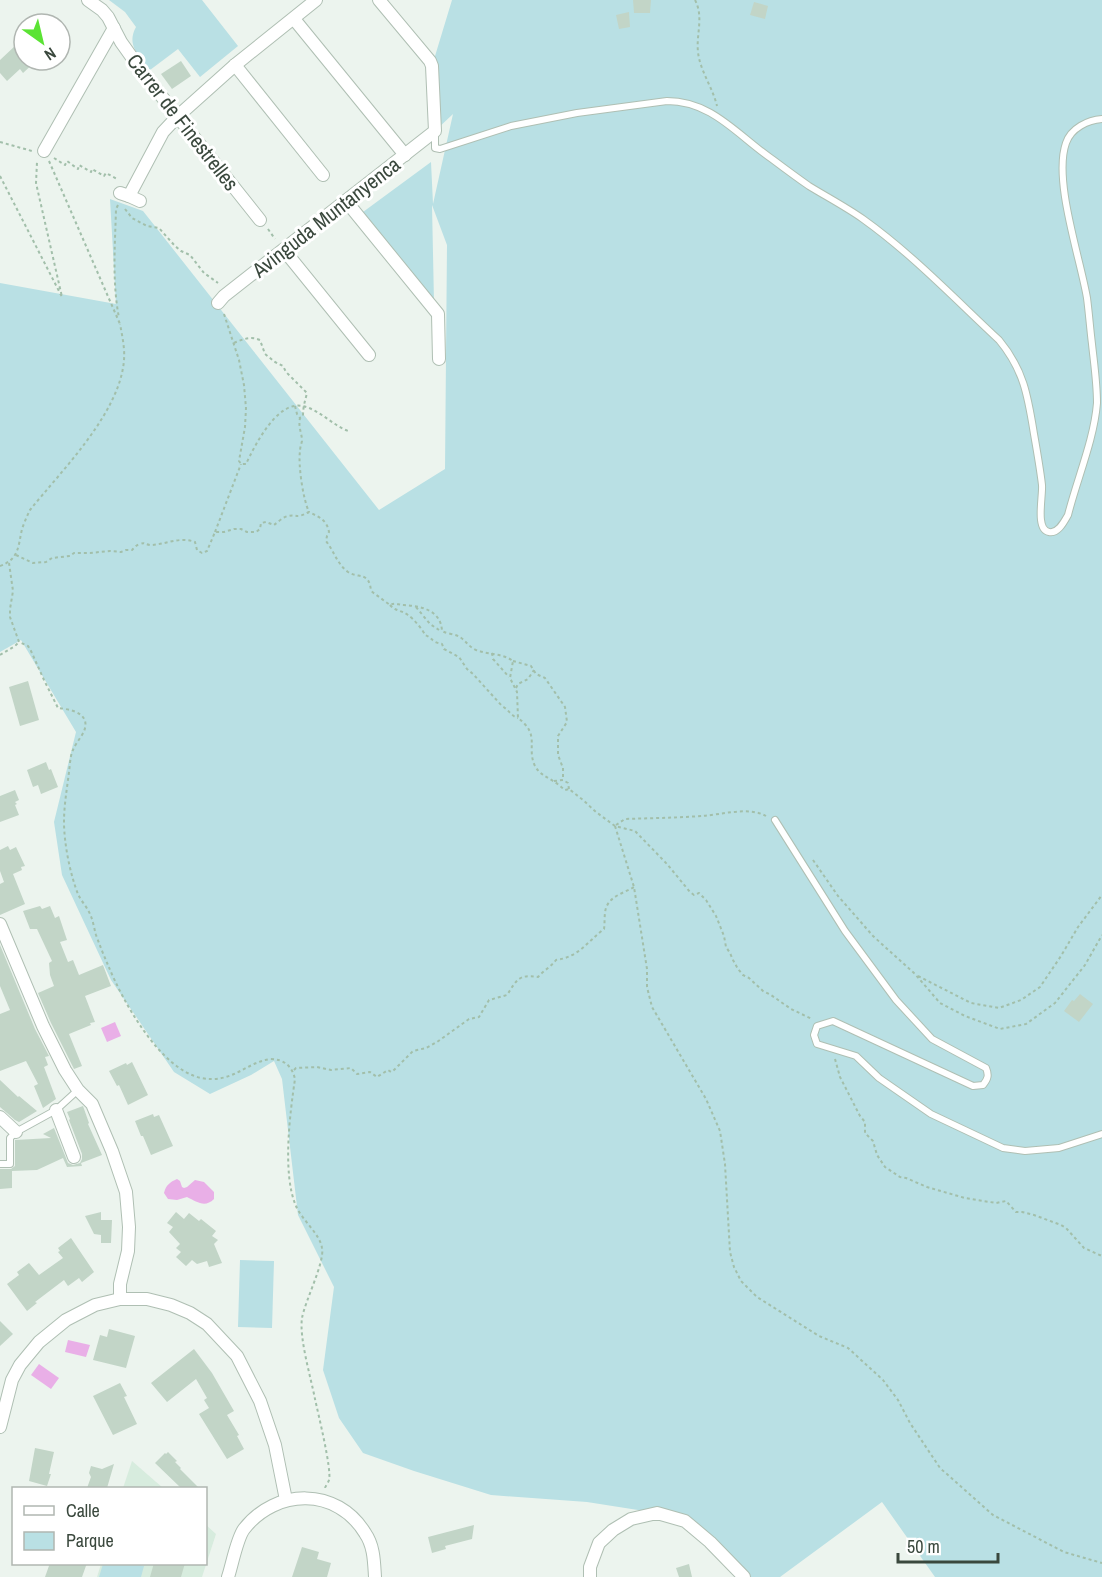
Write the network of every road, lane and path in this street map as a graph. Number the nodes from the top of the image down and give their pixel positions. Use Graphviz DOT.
graph roads {
  1 [pos="88,0"];
  2 [pos="316,0"];
  3 [pos="379,0"];
  4 [pos="695,0"];
  5 [pos="294,19"];
  6 [pos="114,28"];
  7 [pos="235,65"];
  8 [pos="178,116"];
  9 [pos="720,119"];
  10 [pos="1102,119"];
  11 [pos="435,131"];
  12 [pos="0,142"];
  13 [pos="45,154"];
  14 [pos="405,155"];
  15 [pos="323,175"];
  16 [pos="0,176"];
  17 [pos="117,179"];
  18 [pos="126,197"];
  19 [pos="346,201"];
  20 [pos="260,220"];
  21 [pos="281,247"];
  22 [pos="221,300"];
  23 [pos="120,324"];
  24 [pos="234,343"];
  25 [pos="369,355"];
  26 [pos="439,359"];
  27 [pos="295,406"];
  28 [pos="303,406"];
  29 [pos="300,418"];
  30 [pos="348,431"];
  31 [pos="241,464"];
  32 [pos="309,512"];
  33 [pos="215,532"];
  34 [pos="16,555"];
  35 [pos="9,563"];
  36 [pos="0,566"];
  37 [pos="390,605"];
  38 [pos="401,605"];
  39 [pos="416,606"];
  40 [pos="401,612"];
  41 [pos="440,629"];
  42 [pos="19,642"];
  43 [pos="492,653"];
  44 [pos="0,655"];
  45 [pos="513,662"];
  46 [pos="534,670"];
  47 [pos="508,672"];
  48 [pos="516,689"];
  49 [pos="518,717"];
  50 [pos="563,780"];
  51 [pos="554,781"];
  52 [pos="569,789"];
  53 [pos="775,820"];
  54 [pos="615,826"];
  55 [pos="808,853"];
  56 [pos="634,887"];
  57 [pos="1102,894"];
  58 [pos="0,924"];
  59 [pos="1102,935"];
  60 [pos="915,974"];
  61 [pos="817,1026"];
  62 [pos="836,1049"];
  63 [pos="293,1071"];
  64 [pos="78,1090"];
  65 [pos="56,1110"];
  66 [pos="0,1117"];
  67 [pos="16,1132"];
  68 [pos="1102,1134"];
  69 [pos="74,1157"];
  70 [pos="0,1164"];
  71 [pos="1102,1256"];
  72 [pos="120,1299"];
  73 [pos="3,1396"];
  74 [pos="0,1427"];
  75 [pos="317,1499"];
  76 [pos="286,1500"];
  77 [pos="1102,1563"];
  78 [pos="228,1577"];
  79 [pos="375,1577"];
  80 [pos="590,1577"];
  81 [pos="744,1577"];
  1 -- 6 [label="street, Carrer de Finestrelles"];
  2 -- 5 [label="street"];
  3 -- 11 [label="street"];
  4 -- 9 [label="path"];
  5 -- 7 [label="street"];
  5 -- 14 [label="street"];
  6 -- 8 [label="street, Carrer de Finestrelles"];
  6 -- 13 [label="street"];
  7 -- 8 [label="street"];
  7 -- 15 [label="street"];
  8 -- 18 [label="street"];
  8 -- 20 [label="street, Carrer de Finestrelles"];
  9 -- 10 [label="lane"];
  9 -- 11 [label="lane"];
  11 -- 14 [label="street, Avinguda Muntanyenca"];
  12 -- 13 [label="path"];
  13 -- 16 [label="path"];
  13 -- 17 [label="path"];
  13 -- 23 [label="path"];
  14 -- 19 [label="street, Avinguda Muntanyenca"];
  18 -- 22 [label="path"];
  18 -- 23 [label="path"];
  19 -- 21 [label="street, Avinguda Muntanyenca"];
  19 -- 26 [label="street"];
  20 -- 21 [label="path"];
  21 -- 22 [label="street, Avinguda Muntanyenca"];
  21 -- 25 [label="street"];
  22 -- 24 [label="path"];
  23 -- 34 [label="path"];
  24 -- 28 [label="path"];
  24 -- 31 [label="path"];
  27 -- 28 [label="path"];
  27 -- 29 [label="path"];
  27 -- 31 [label="path"];
  28 -- 29 [label="path"];
  28 -- 30 [label="path"];
  29 -- 32 [label="path"];
  31 -- 33 [label="path"];
  32 -- 33 [label="path"];
  32 -- 37 [label="path"];
  33 -- 34 [label="path"];
  34 -- 35 [label="path"];
  35 -- 36 [label="path"];
  35 -- 42 [label="path"];
  37 -- 38 [label="path"];
  37 -- 40 [label="path"];
  38 -- 39 [label="path"];
  38 -- 40 [label="path"];
  39 -- 41 [label="path"];
  39 -- 41 [label="path"];
  40 -- 49 [label="path"];
  41 -- 43 [label="path"];
  42 -- 44 [label="path"];
  42 -- 63 [label="path"];
  43 -- 45 [label="path"];
  43 -- 47 [label="path"];
  45 -- 46 [label="path"];
  45 -- 47 [label="path"];
  46 -- 48 [label="path"];
  46 -- 50 [label="path"];
  47 -- 48 [label="path"];
  48 -- 49 [label="path"];
  49 -- 51 [label="path"];
  50 -- 51 [label="path"];
  50 -- 52 [label="path"];
  51 -- 52 [label="path"];
  52 -- 54 [label="path"];
  53 -- 54 [label="path"];
  53 -- 61 [label="lane"];
  54 -- 56 [label="path"];
  54 -- 61 [label="path"];
  55 -- 60 [label="path"];
  56 -- 63 [label="path"];
  56 -- 77 [label="path"];
  57 -- 60 [label="path"];
  58 -- 64 [label="street"];
  59 -- 60 [label="path"];
  61 -- 62 [label="lane"];
  62 -- 68 [label="lane"];
  62 -- 71 [label="path"];
  63 -- 75 [label="path"];
  64 -- 65 [label="lane"];
  64 -- 72 [label="street"];
  65 -- 67 [label="lane"];
  65 -- 69 [label="street"];
  66 -- 67 [label="street"];
  67 -- 70 [label="lane"];
  72 -- 73 [label="street"];
  72 -- 76 [label="street"];
  73 -- 74 [label="street"];
  75 -- 76 [label="street"];
  75 -- 79 [label="street"];
  76 -- 78 [label="street"];
  80 -- 81 [label="street"];
}
